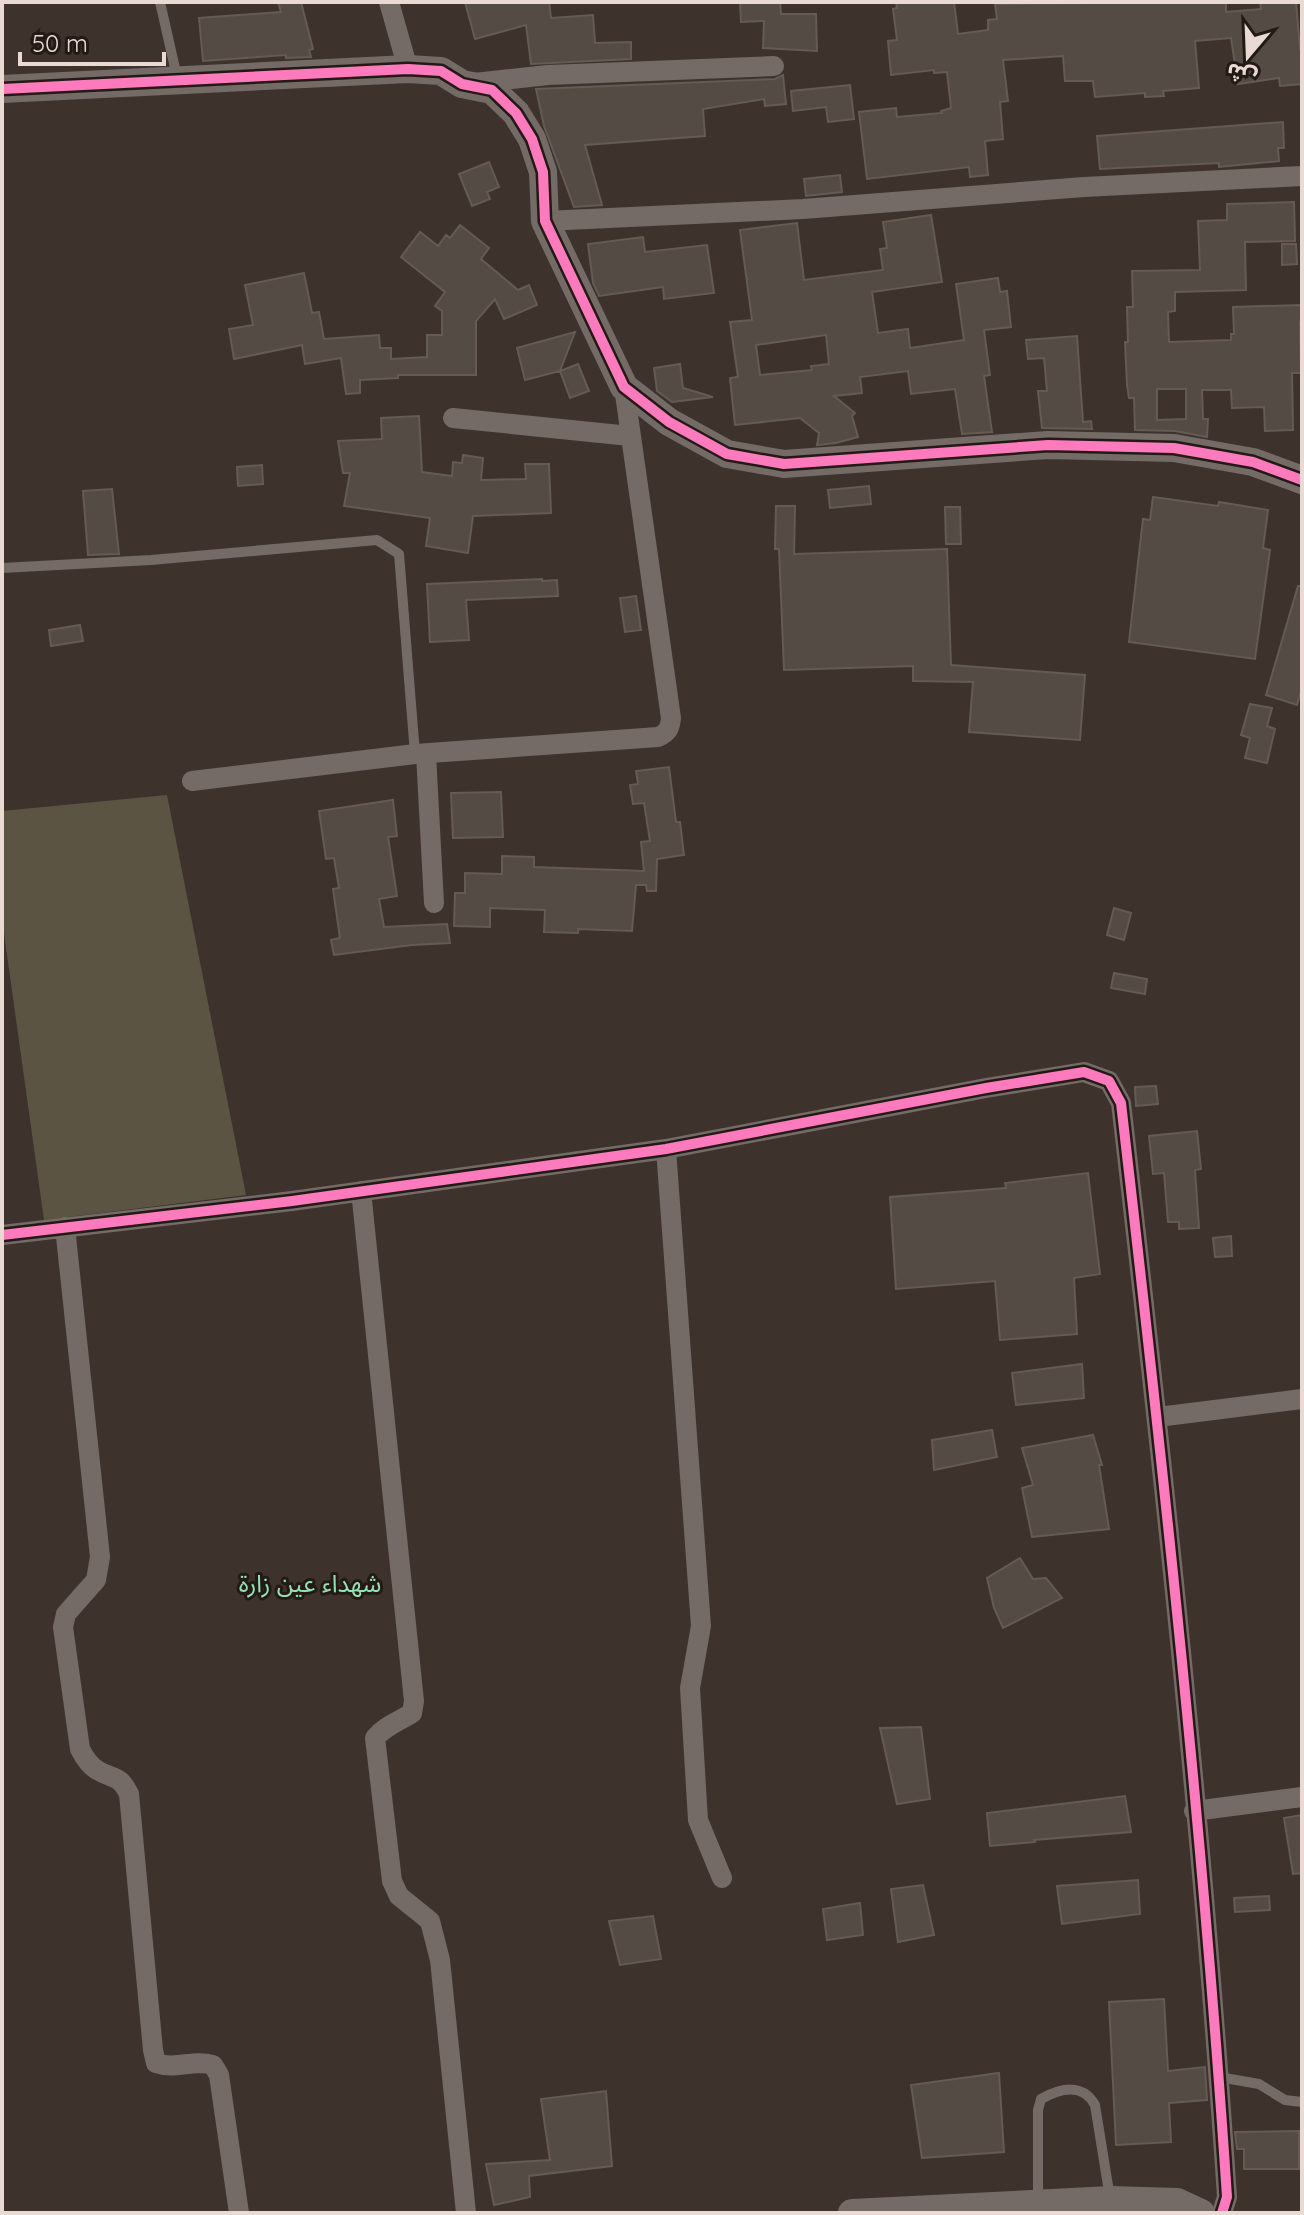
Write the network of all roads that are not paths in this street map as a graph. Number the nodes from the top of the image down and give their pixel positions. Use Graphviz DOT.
graph roads {
  1 [pos="160,2"];
  2 [pos="389,2"];
  3 [pos="774,66"];
  4 [pos="408,69"];
  5 [pos="177,79"];
  6 [pos="462,84"];
  7 [pos="2,89"];
  8 [pos="1302,176"];
  9 [pos="545,221"];
  10 [pos="624,387"];
  11 [pos="453,418"];
  12 [pos="630,436"];
  13 [pos="1302,480"];
  14 [pos="2,568"];
  15 [pos="420,754"];
  16 [pos="192,781"];
  17 [pos="434,903"];
  18 [pos="666,1149"];
  19 [pos="361,1191"];
  20 [pos="65,1227"];
  21 [pos="2,1235"];
  22 [pos="1302,1399"];
  23 [pos="1158,1417"];
  24 [pos="1302,1797"];
  25 [pos="1194,1811"];
  26 [pos="722,1878"];
  27 [pos="1219,2077"];
  28 [pos="1302,2102"];
  29 [pos="1111,2200"];
  30 [pos="1039,2208"];
  31 [pos="239,2213"];
  32 [pos="466,2213"];
  33 [pos="852,2213"];
  34 [pos="1201,2213"];
  35 [pos="1222,2213"];
  1 -- 5 [label="lane"];
  2 -- 4 [label="street"];
  3 -- 6 [label="street"];
  4 -- 5 [label="street"];
  4 -- 6 [label="street"];
  5 -- 7 [label="street"];
  6 -- 9 [label="street"];
  8 -- 9 [label="street"];
  9 -- 10 [label="street"];
  10 -- 12 [label="street"];
  10 -- 13 [label="street"];
  11 -- 12 [label="street"];
  12 -- 15 [label="street"];
  14 -- 15 [label="lane"];
  15 -- 16 [label="street"];
  15 -- 17 [label="street"];
  18 -- 19 [label="street"];
  18 -- 23 [label="street"];
  18 -- 26 [label="street"];
  19 -- 20 [label="street"];
  19 -- 32 [label="street"];
  20 -- 21 [label="street"];
  20 -- 31 [label="street"];
  22 -- 23 [label="street"];
  23 -- 25 [label="street"];
  24 -- 25 [label="street"];
  25 -- 27 [label="street"];
  27 -- 28 [label="lane"];
  27 -- 35 [label="street"];
  29 -- 30 [label="street"];
  29 -- 30 [label="lane"];
  29 -- 34 [label="street"];
  30 -- 33 [label="street"];
}
